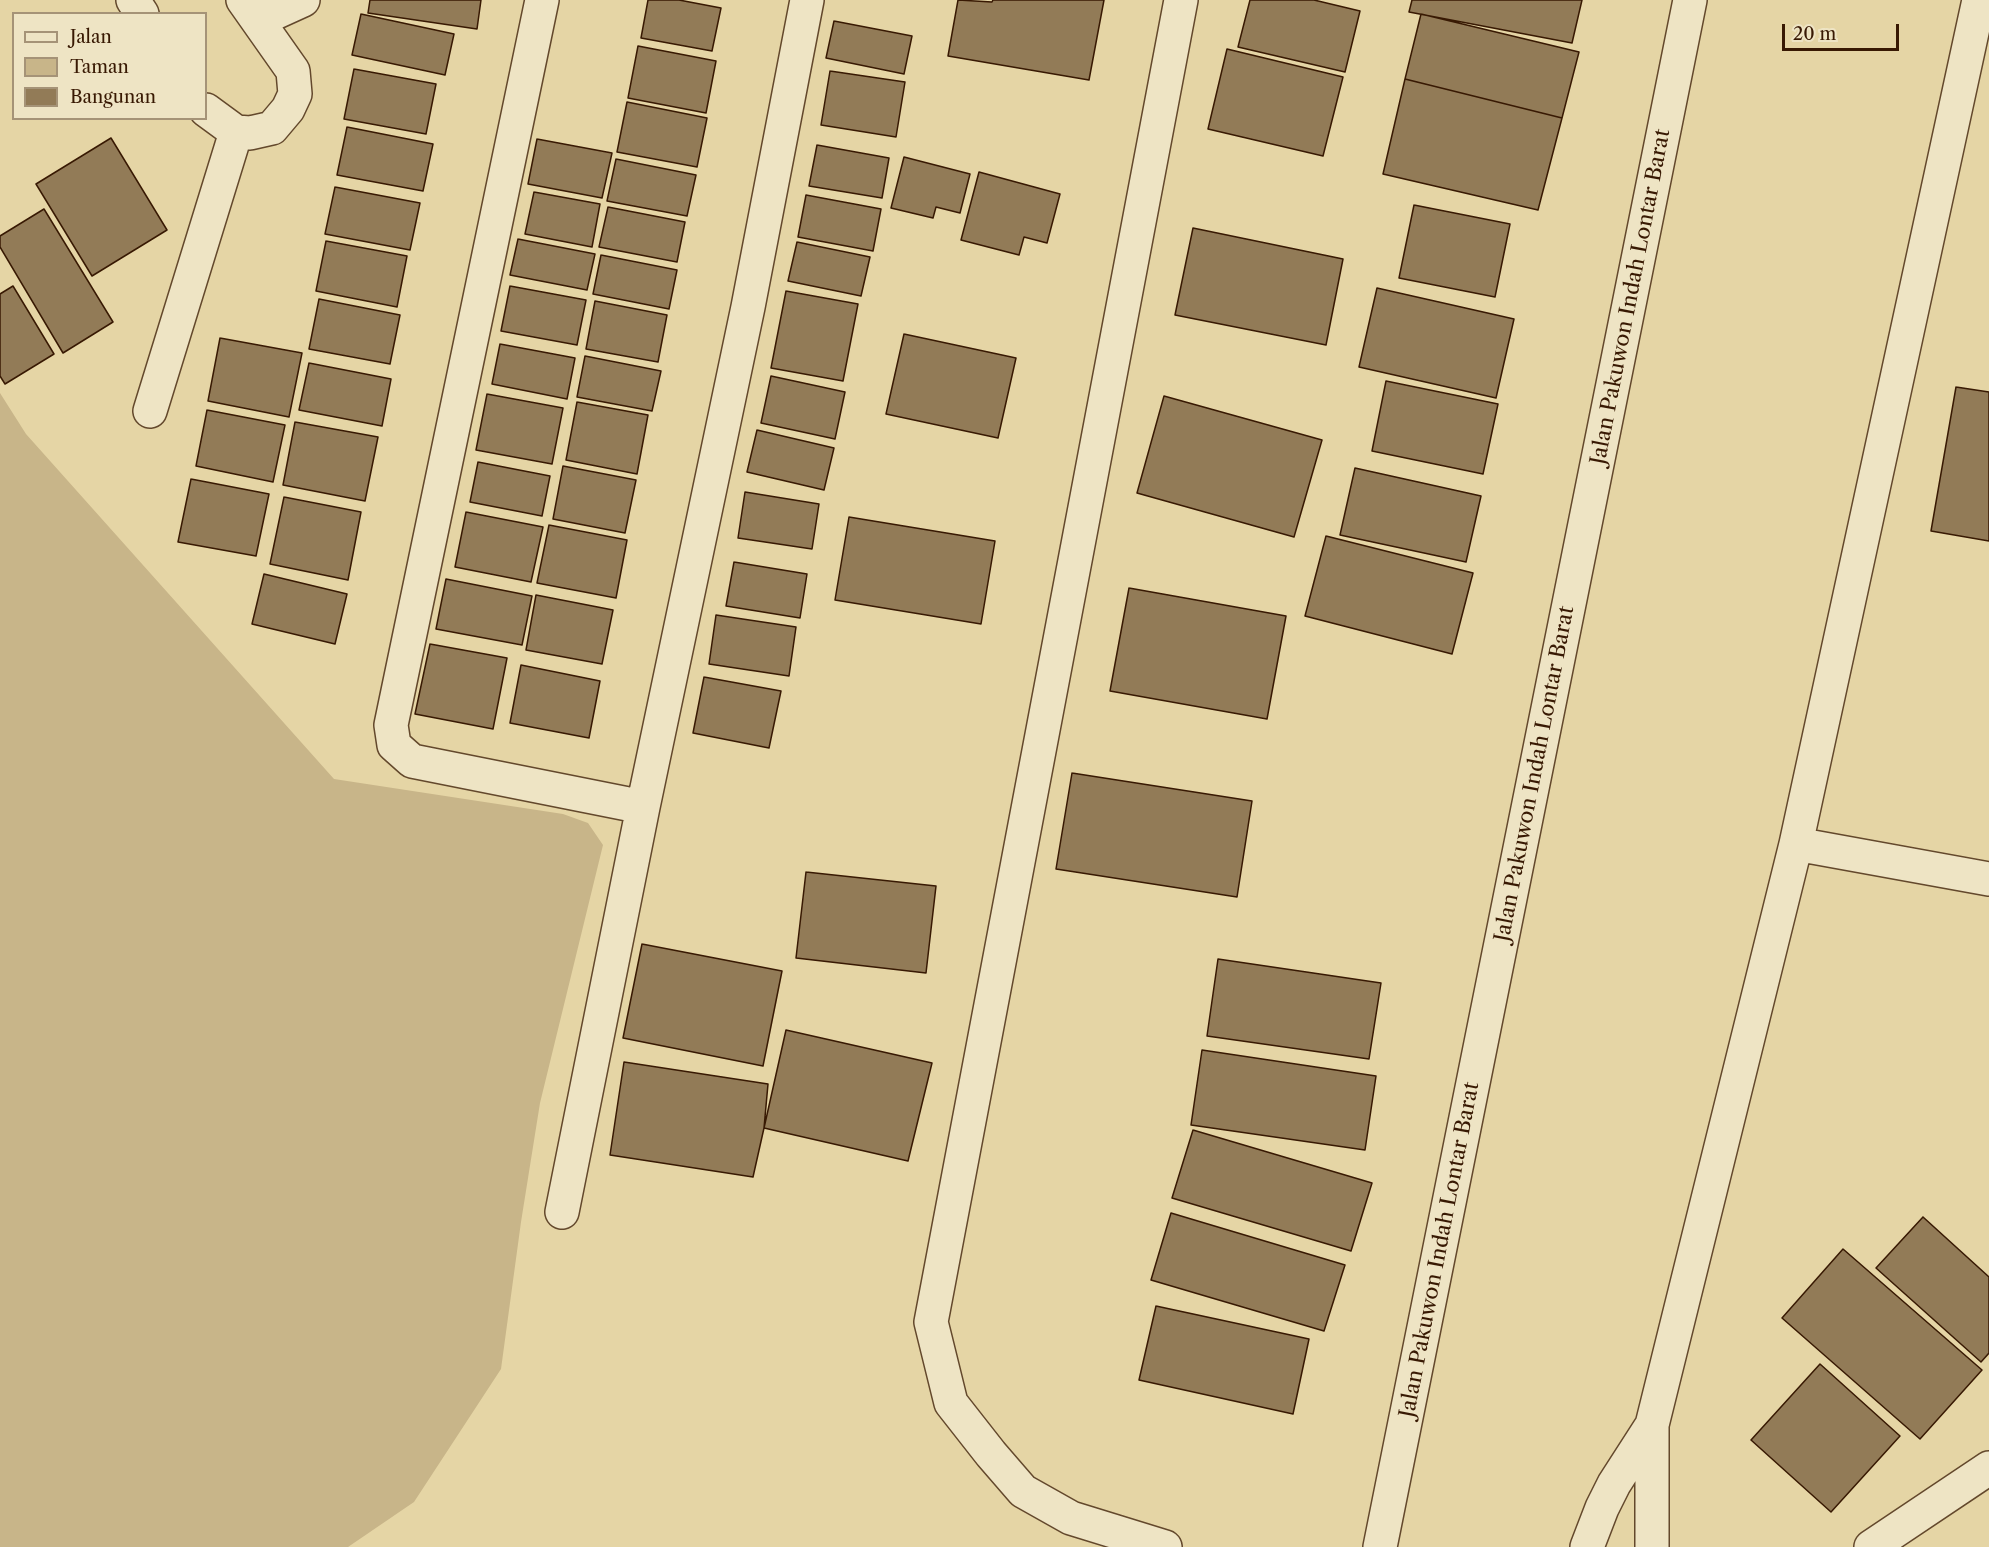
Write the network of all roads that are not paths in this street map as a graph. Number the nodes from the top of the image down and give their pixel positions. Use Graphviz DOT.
graph roads {
  1 [pos="303,0"];
  2 [pos="542,0"];
  3 [pos="807,0"];
  4 [pos="1180,0"];
  5 [pos="1690,0"];
  6 [pos="1979,0"];
  7 [pos="251,10"];
  8 [pos="207,111"];
  9 [pos="236,132"];
  10 [pos="150,411"];
  11 [pos="643,807"];
  12 [pos="1796,844"];
  13 [pos="1989,879"];
  14 [pos="562,1212"];
  15 [pos="1652,1425"];
  16 [pos="1989,1468"];
  17 [pos="1166,1547"];
  18 [pos="1380,1547"];
  19 [pos="1587,1547"];
  20 [pos="1652,1547"];
  21 [pos="1871,1547"];
  1 -- 7 [label="street"];
  2 -- 11 [label="street"];
  3 -- 11 [label="street"];
  4 -- 17 [label="street"];
  5 -- 18 [label="street, Jalan Pakuwon Indah Lontar Barat"];
  6 -- 12 [label="street"];
  7 -- 9 [label="street"];
  8 -- 9 [label="street"];
  9 -- 10 [label="street"];
  11 -- 14 [label="street"];
  12 -- 13 [label="street"];
  12 -- 15 [label="street"];
  15 -- 19 [label="street"];
  15 -- 20 [label="street"];
  16 -- 21 [label="street"];
}
